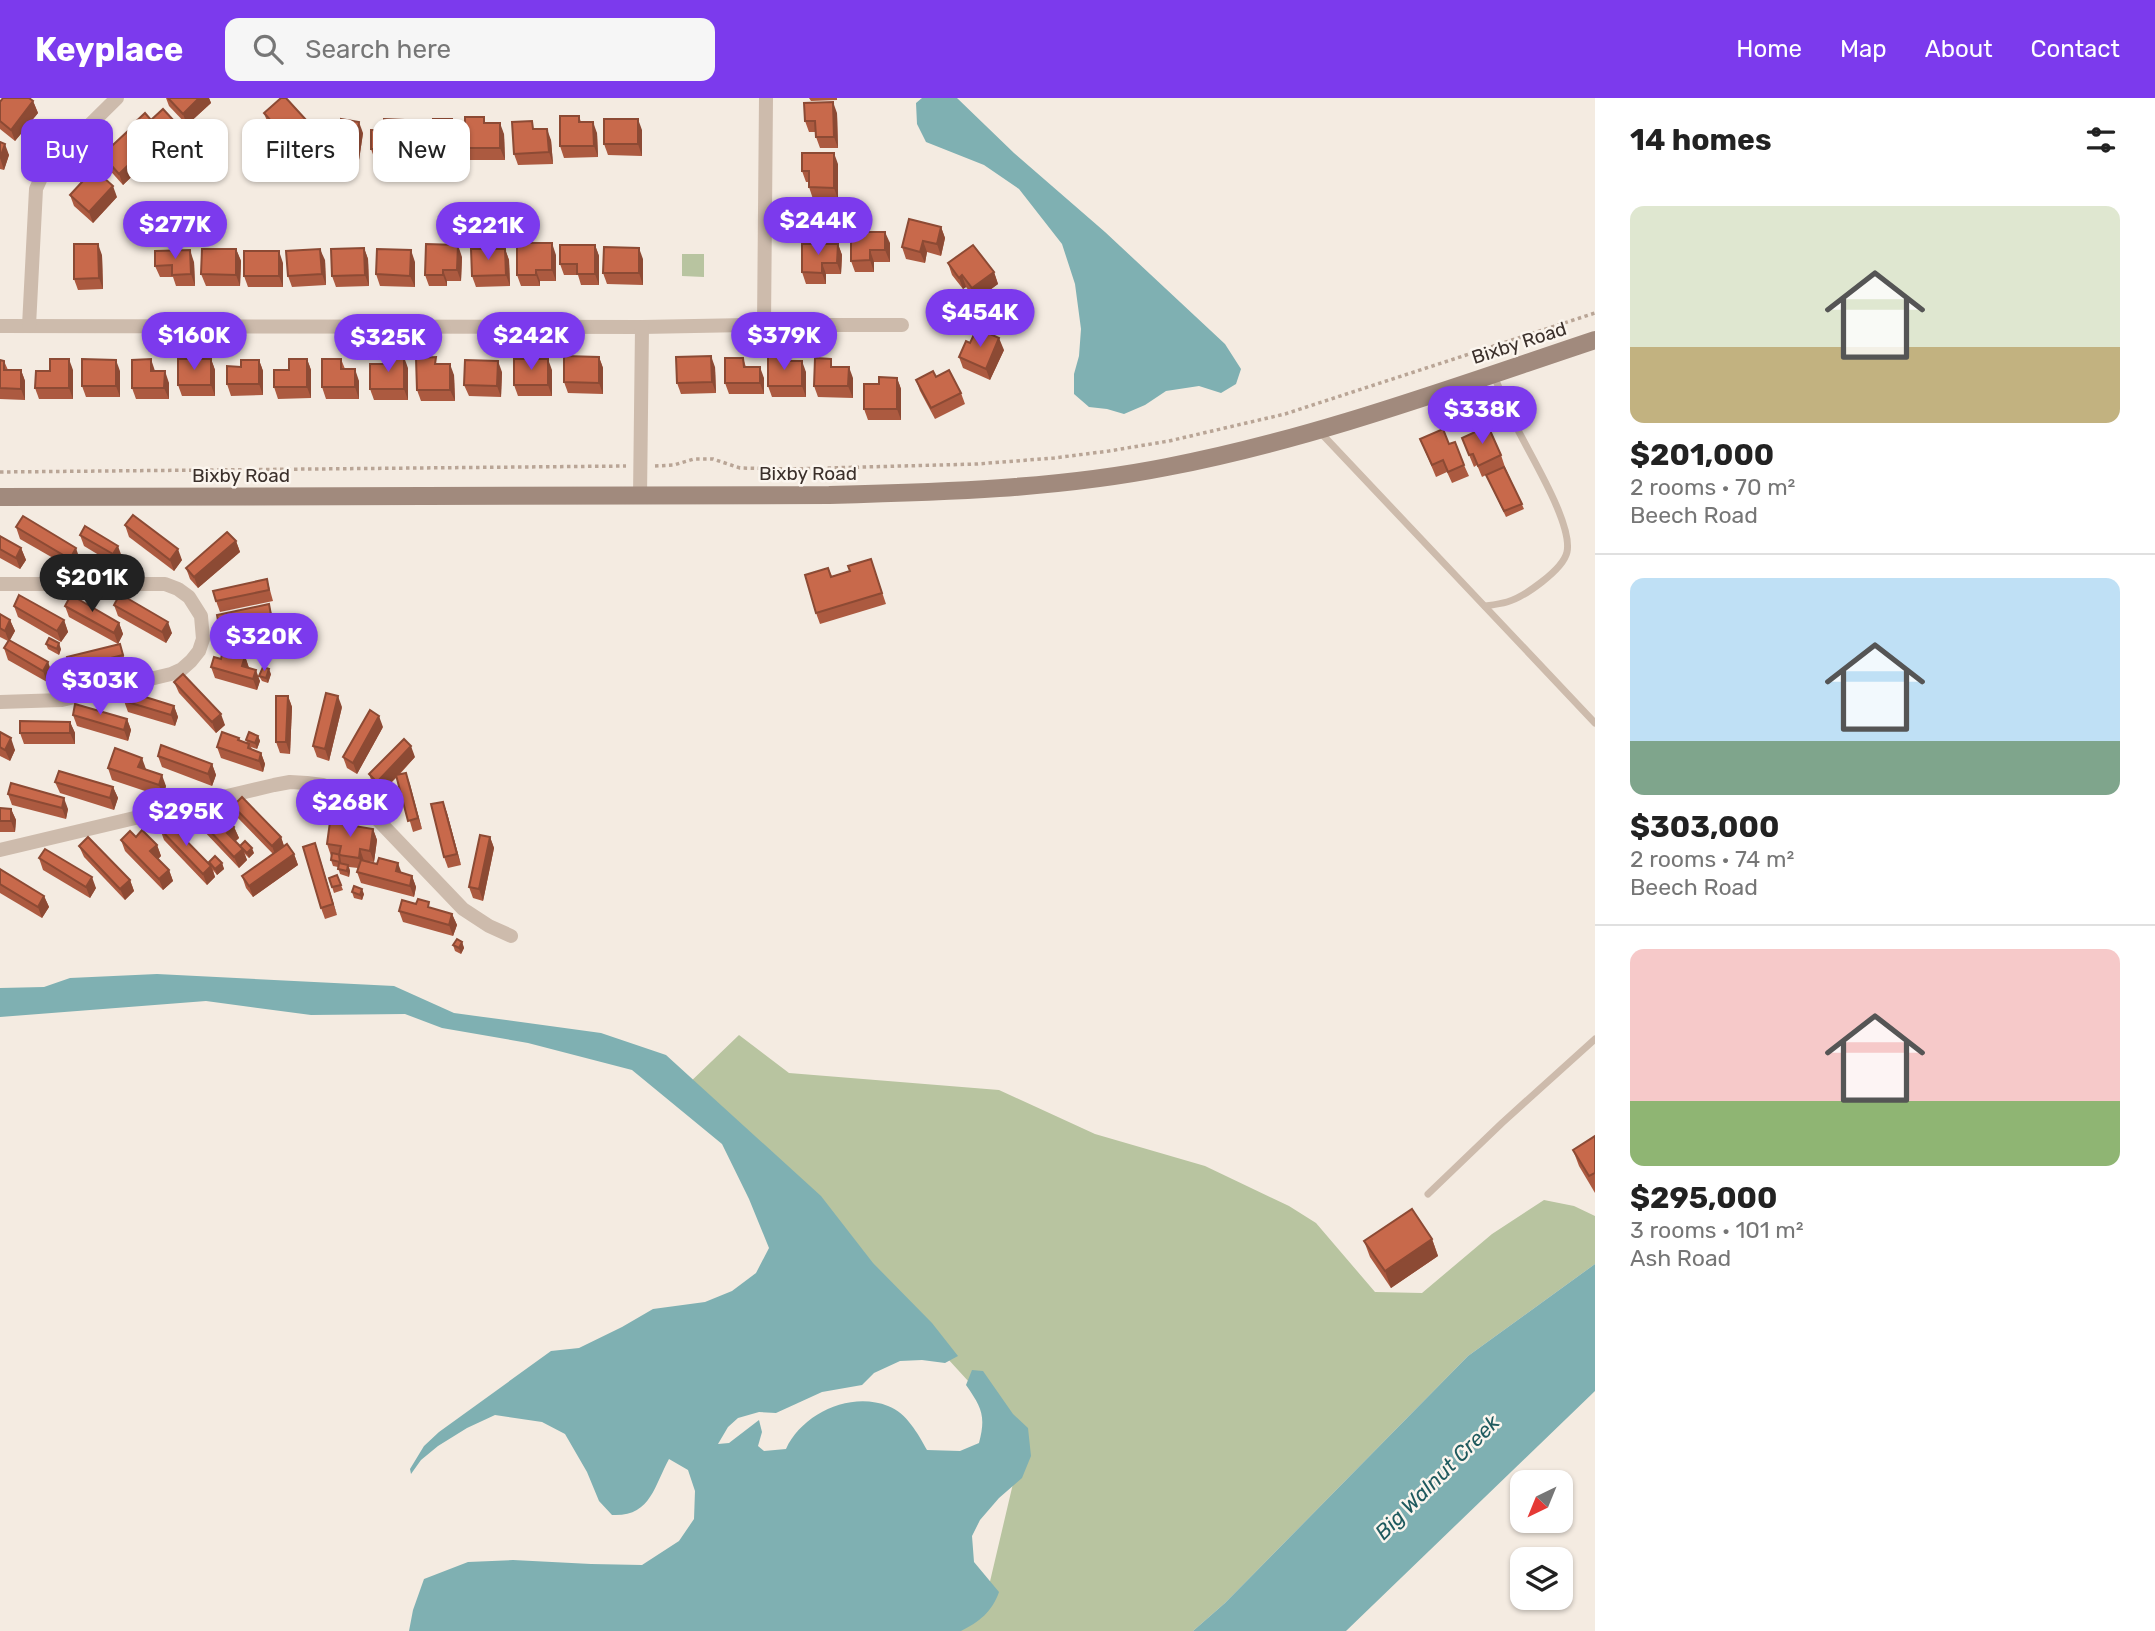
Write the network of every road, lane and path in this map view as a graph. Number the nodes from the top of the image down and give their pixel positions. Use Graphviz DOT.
graph roads {
  1 [pos="117,98"];
  2 [pos="766,98"];
  3 [pos="1595,313"];
  4 [pos="764,325"];
  5 [pos="902,325"];
  6 [pos="0,326"];
  7 [pos="29,326"];
  8 [pos="642,327"];
  9 [pos="1595,340"];
  10 [pos="1493,374"];
  11 [pos="1318,431"];
  12 [pos="640,466"];
  13 [pos="0,472"];
  14 [pos="640,496"];
  15 [pos="0,497"];
  16 [pos="0,584"];
  17 [pos="1485,607"];
  18 [pos="0,702"];
  19 [pos="1595,723"];
  20 [pos="0,850"];
  21 [pos="511,936"];
  22 [pos="1595,1039"];
  23 [pos="1429,1194"];
  1 -- 7 [label="street"];
  2 -- 4 [label="street"];
  3 -- 12 [label="path"];
  4 -- 5 [label="street"];
  4 -- 8 [label="street"];
  6 -- 7 [label="street"];
  7 -- 8 [label="street"];
  8 -- 12 [label="street"];
  9 -- 10 [label="street, Bixby Road"];
  10 -- 11 [label="street, Bixby Road"];
  10 -- 17 [label="lane"];
  11 -- 14 [label="street, Bixby Road"];
  11 -- 17 [label="lane"];
  12 -- 13 [label="path"];
  12 -- 14 [label="street"];
  14 -- 15 [label="street, Bixby Road"];
  16 -- 18 [label="street"];
  17 -- 19 [label="lane"];
  20 -- 21 [label="street"];
  22 -- 23 [label="lane"];
}
